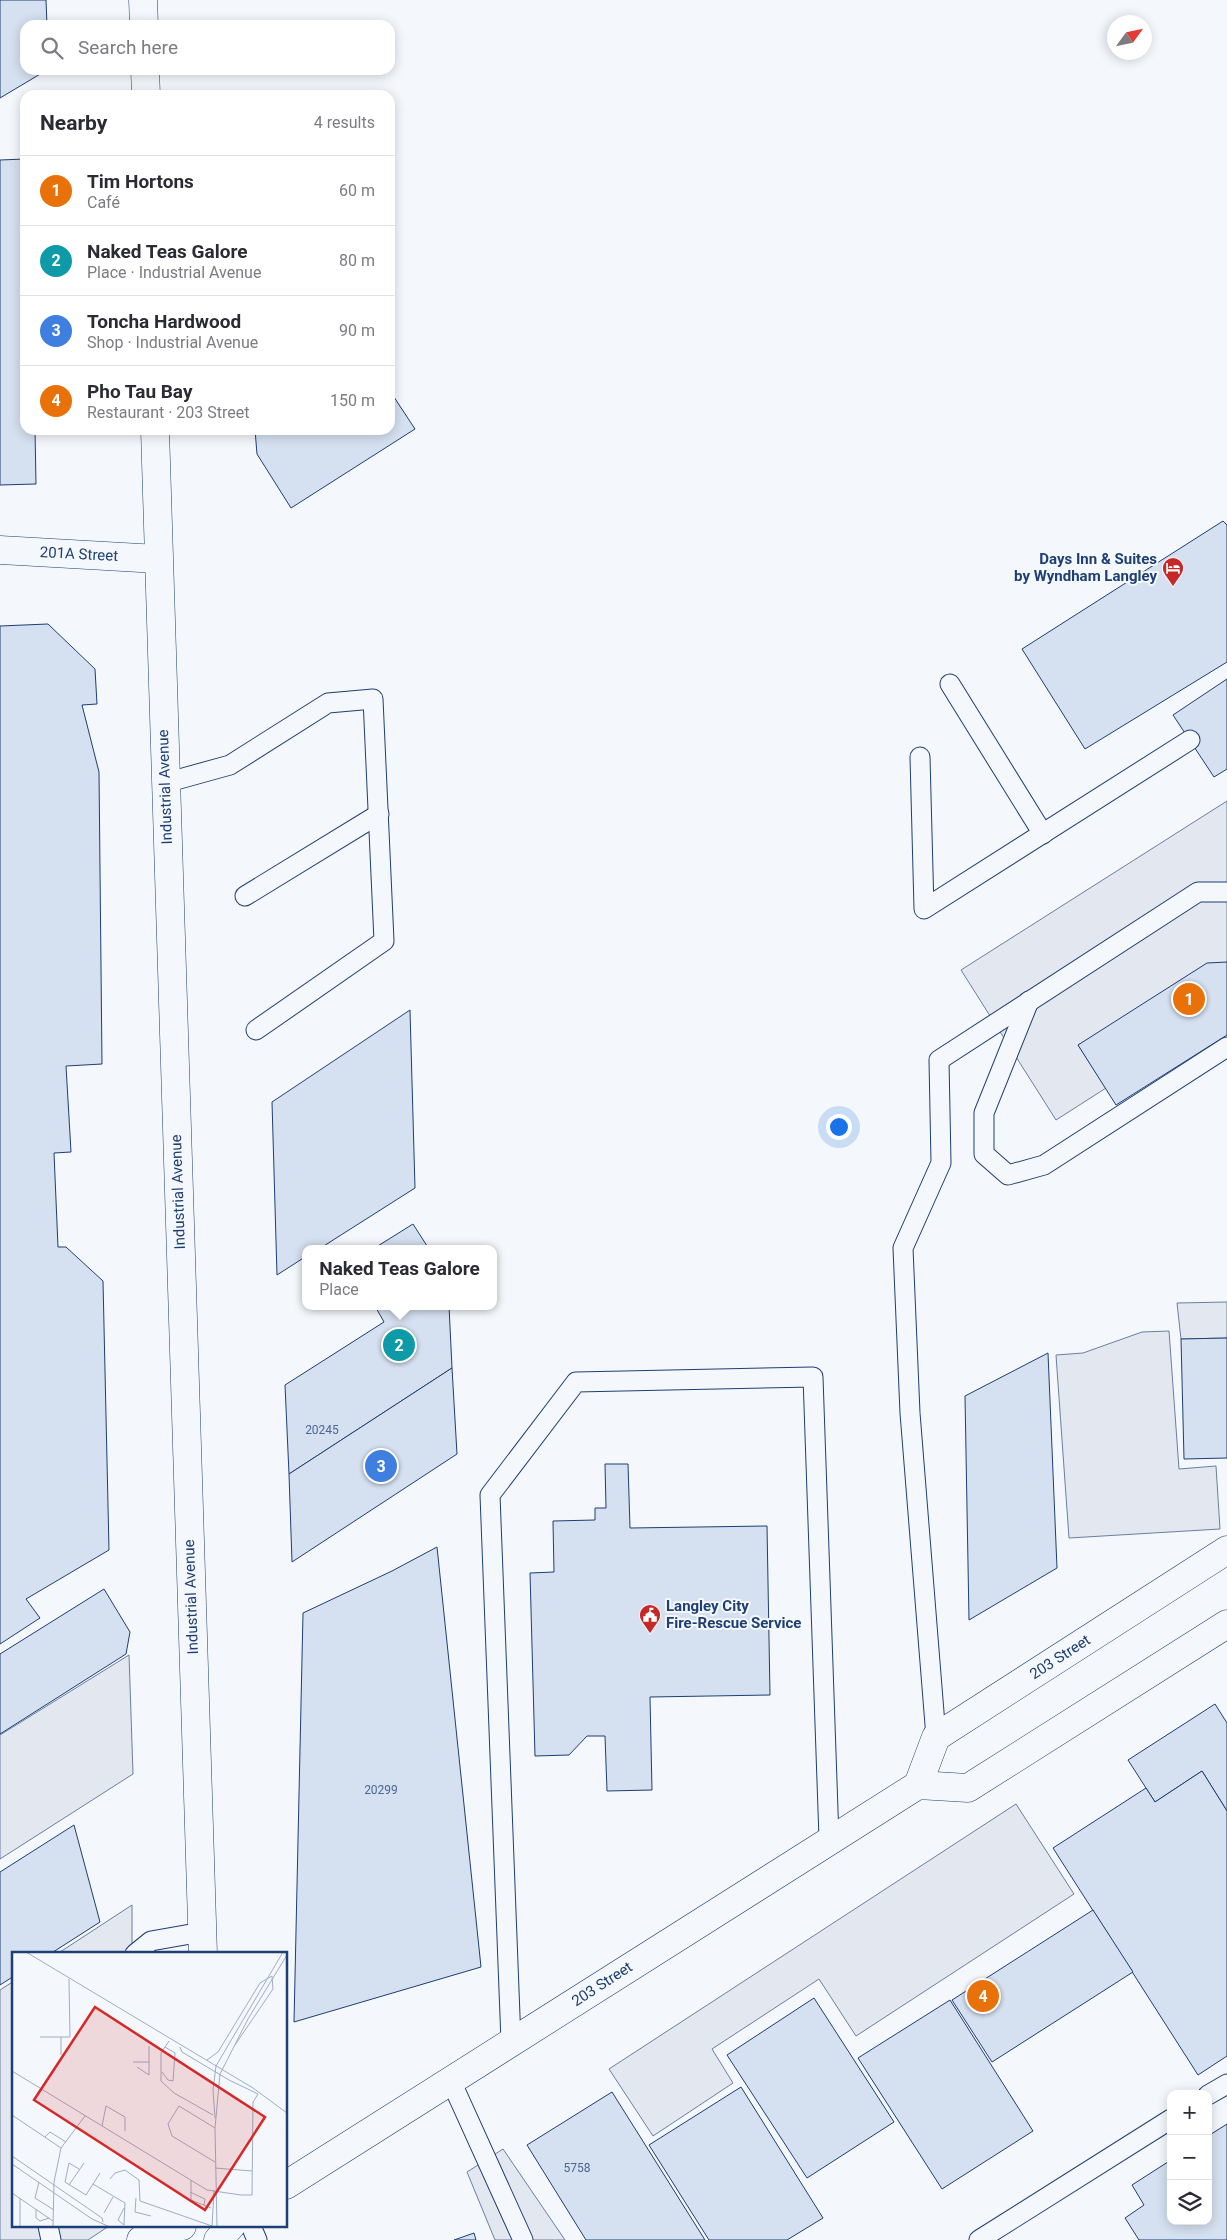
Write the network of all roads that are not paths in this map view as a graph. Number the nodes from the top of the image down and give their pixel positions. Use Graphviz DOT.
graph roads {
  1 [pos="143,0"];
  2 [pos="144,20"];
  3 [pos="145,75"];
  4 [pos="146,90"];
  5 [pos="154,435"];
  6 [pos="0,550"];
  7 [pos="158,558"];
  8 [pos="950,684"];
  9 [pos="1190,740"];
  10 [pos="920,757"];
  11 [pos="165,783"];
  12 [pos="379,814"];
  13 [pos="1043,834"];
  14 [pos="1227,892"];
  15 [pos="245,896"];
  16 [pos="1029,1001"];
  17 [pos="256,1030"];
  18 [pos="1227,1047"];
  19 [pos="1227,1550"];
  20 [pos="1227,1624"];
  21 [pos="936,1737"];
  22 [pos="918,1785"];
  23 [pos="829,1839"];
  24 [pos="203,1943"];
  25 [pos="137,1952"];
  26 [pos="512,2042"];
  27 [pos="451,2081"];
  28 [pos="1227,2084"];
  29 [pos="1212,2093"];
  30 [pos="1167,2122"];
  31 [pos="288,2184"];
  32 [pos="173,2228"];
  33 [pos="229,2228"];
  34 [pos="252,2228"];
  35 [pos="141,2240"];
  36 [pos="218,2240"];
  37 [pos="257,2240"];
  38 [pos="524,2240"];
  39 [pos="979,2240"];
  1 -- 2 [label="street"];
  3 -- 4 [label="street"];
  5 -- 7 [label="street, Industrial Avenue"];
  6 -- 7 [label="street, 201A Street"];
  7 -- 11 [label="street, Industrial Avenue"];
  8 -- 13 [label="lane"];
  9 -- 13 [label="lane"];
  10 -- 13 [label="lane"];
  11 -- 12 [label="lane"];
  11 -- 24 [label="street, Industrial Avenue"];
  12 -- 15 [label="lane"];
  12 -- 17 [label="lane"];
  14 -- 16 [label="lane"];
  16 -- 18 [label="lane"];
  16 -- 21 [label="lane"];
  19 -- 21 [label="street, 203 Street"];
  20 -- 22 [label="street"];
  21 -- 22 [label="street"];
  22 -- 23 [label="street, 203 Street"];
  23 -- 26 [label="street, 203 Street"];
  23 -- 26 [label="lane"];
  24 -- 25 [label="lane"];
  26 -- 27 [label="street, 203 Street"];
  27 -- 31 [label="street, 203 Street"];
  27 -- 38 [label="lane"];
  28 -- 29 [label="lane"];
  30 -- 39 [label="lane"];
  32 -- 35 [label="street"];
  33 -- 36 [label="street"];
  34 -- 37 [label="lane"];
}
